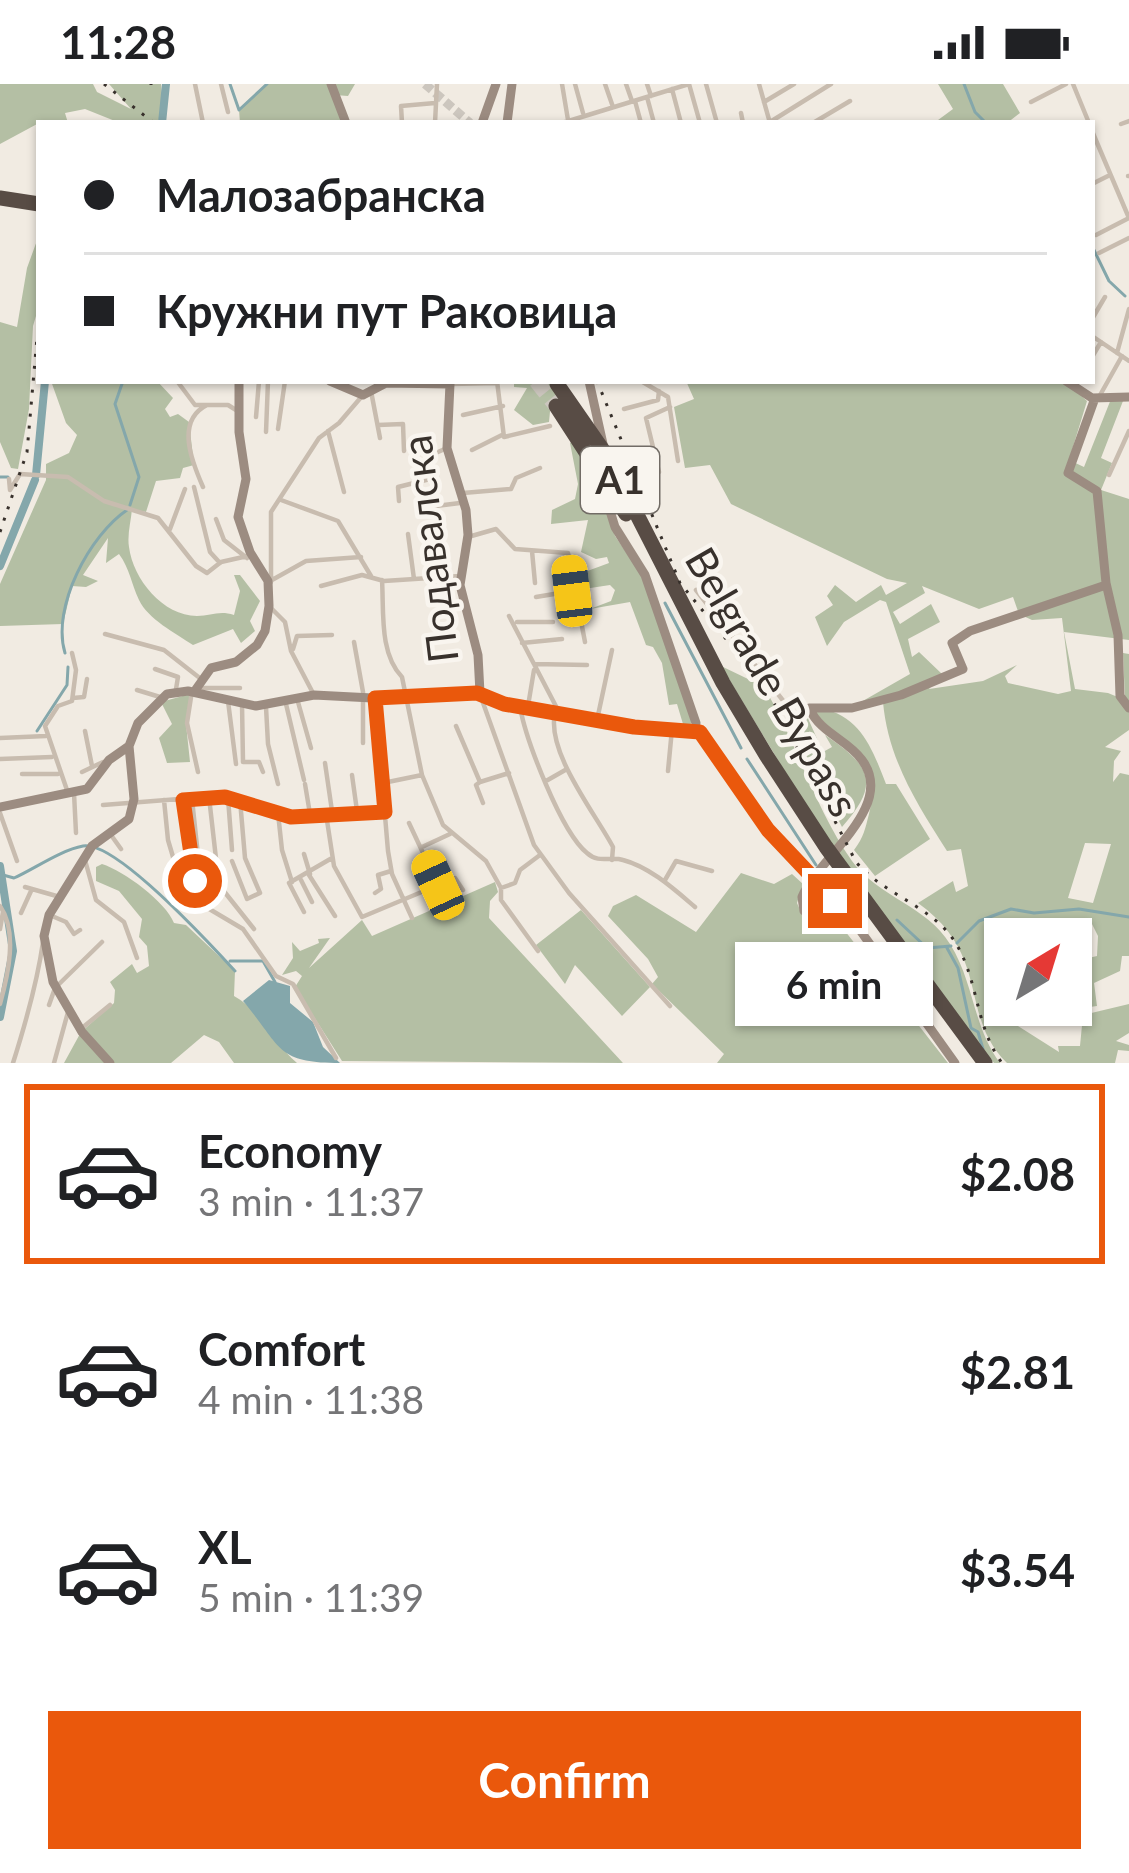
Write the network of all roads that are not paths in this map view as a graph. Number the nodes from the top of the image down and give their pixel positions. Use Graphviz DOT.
graph roads {
  1 [pos="195,84"];
  2 [pos="221,84"];
  3 [pos="331,84"];
  4 [pos="437,84"];
  5 [pos="496,84"];
  6 [pos="512,84"];
  7 [pos="562,84"];
  8 [pos="575,84"];
  9 [pos="605,84"];
  10 [pos="626,84"];
  11 [pos="647,84"];
  12 [pos="689,84"];
  13 [pos="706,84"];
  14 [pos="759,84"];
  15 [pos="794,84"];
  16 [pos="831,84"];
  17 [pos="1070,84"];
  18 [pos="672,87"];
  19 [pos="649,96"];
  20 [pos="633,101"];
  21 [pos="850,101"];
  22 [pos="764,102"];
  23 [pos="1031,102"];
  24 [pos="435,103"];
  25 [pos="613,107"];
  26 [pos="228,112"];
  27 [pos="741,113"];
  28 [pos="584,117"];
  29 [pos="202,120"];
  30 [pos="345,120"];
  31 [pos="402,120"];
  32 [pos="435,120"];
  33 [pos="483,120"];
  34 [pos="507,120"];
  35 [pos="566,120"];
  36 [pos="640,120"];
  37 [pos="653,120"];
  38 [pos="681,120"];
  39 [pos="699,120"];
  40 [pos="717,120"];
  41 [pos="742,120"];
  42 [pos="769,120"];
  43 [pos="775,120"];
  44 [pos="818,120"];
  45 [pos="1087,120"];
  46 [pos="1095,138"];
  47 [pos="1111,175"];
  48 [pos="1095,183"];
  49 [pos="1125,200"];
  50 [pos="0,201"];
  51 [pos="31,206"];
  52 [pos="1129,218"];
  53 [pos="1096,235"];
  54 [pos="1129,238"];
  55 [pos="1099,254"];
  56 [pos="1105,297"];
  57 [pos="1129,309"];
  58 [pos="1095,314"];
  59 [pos="1095,338"];
  60 [pos="1101,342"];
  61 [pos="1095,352"];
  62 [pos="1123,357"];
  63 [pos="179,384"];
  64 [pos="239,384"];
  65 [pos="259,384"];
  66 [pos="268,384"];
  67 [pos="285,384"];
  68 [pos="340,384"];
  69 [pos="383,384"];
  70 [pos="444,384"];
  71 [pos="498,384"];
  72 [pos="557,384"];
  73 [pos="590,384"];
  74 [pos="646,384"];
  75 [pos="1075,384"];
  76 [pos="659,392"];
  77 [pos="367,393"];
  78 [pos="1129,397"];
  79 [pos="1097,398"];
  80 [pos="206,405"];
  81 [pos="503,406"];
  82 [pos="556,406"];
  83 [pos="670,407"];
  84 [pos="624,409"];
  85 [pos="463,415"];
  86 [pos="256,417"];
  87 [pos="378,425"];
  88 [pos="550,426"];
  89 [pos="239,427"];
  90 [pos="278,429"];
  91 [pos="1129,430"];
  92 [pos="328,431"];
  93 [pos="266,432"];
  94 [pos="502,435"];
  95 [pos="380,438"];
  96 [pos="447,448"];
  97 [pos="404,451"];
  98 [pos="472,451"];
  99 [pos="678,461"];
  100 [pos="540,467"];
  101 [pos="659,472"];
  102 [pos="1109,475"];
  103 [pos="10,479"];
  104 [pos="203,487"];
  105 [pos="194,488"];
  106 [pos="184,489"];
  107 [pos="344,492"];
  108 [pos="284,497"];
  109 [pos="464,497"];
  110 [pos="399,501"];
  111 [pos="436,506"];
  112 [pos="216,519"];
  113 [pos="170,529"];
  114 [pos="408,534"];
  115 [pos="468,537"];
  116 [pos="532,550"];
  117 [pos="249,556"];
  118 [pos="361,556"];
  119 [pos="220,563"];
  120 [pos="460,576"];
  121 [pos="372,578"];
  122 [pos="414,579"];
  123 [pos="382,580"];
  124 [pos="270,582"];
  125 [pos="535,583"];
  126 [pos="1106,585"];
  127 [pos="321,586"];
  128 [pos="696,590"];
  129 [pos="572,591"];
  130 [pos="536,597"];
  131 [pos="268,606"];
  132 [pos="553,622"];
  133 [pos="105,634"];
  134 [pos="332,635"];
  135 [pos="126,639"];
  136 [pos="562,639"];
  137 [pos="354,642"];
  138 [pos="585,642"];
  139 [pos="521,643"];
  140 [pos="155,647"];
  141 [pos="126,650"];
  142 [pos="612,650"];
  143 [pos="72,653"];
  144 [pos="291,653"];
  145 [pos="152,657"];
  146 [pos="534,664"];
  147 [pos="587,664"];
  148 [pos="155,669"];
  149 [pos="87,679"];
  150 [pos="196,687"];
  151 [pos="240,688"];
  152 [pos="137,690"];
  153 [pos="176,691"];
  154 [pos="480,694"];
  155 [pos="314,695"];
  156 [pos="73,698"];
  157 [pos="162,698"];
  158 [pos="369,698"];
  159 [pos="405,698"];
  160 [pos="291,700"];
  161 [pos="228,701"];
  162 [pos="242,704"];
  163 [pos="266,705"];
  164 [pos="524,707"];
  165 [pos="809,708"];
  166 [pos="1129,708"];
  167 [pos="558,713"];
  168 [pos="597,720"];
  169 [pos="456,726"];
  170 [pos="672,729"];
  171 [pos="699,729"];
  172 [pos="85,731"];
  173 [pos="46,736"];
  174 [pos="0,738"];
  175 [pos="363,743"];
  176 [pos="129,746"];
  177 [pos="311,748"];
  178 [pos="52,758"];
  179 [pos="0,759"];
  180 [pos="107,763"];
  181 [pos="236,764"];
  182 [pos="325,764"];
  183 [pos="92,766"];
  184 [pos="567,769"];
  185 [pos="668,771"];
  186 [pos="82,772"];
  187 [pos="199,772"];
  188 [pos="263,772"];
  189 [pos="511,772"];
  190 [pos="22,774"];
  191 [pos="59,774"];
  192 [pos="352,775"];
  193 [pos="422,775"];
  194 [pos="371,777"];
  195 [pos="383,779"];
  196 [pos="480,782"];
  197 [pos="544,782"];
  198 [pos="278,784"];
  199 [pos="71,793"];
  200 [pos="209,796"];
  201 [pos="228,797"];
  202 [pos="192,799"];
  203 [pos="164,800"];
  204 [pos="183,800"];
  205 [pos="240,800"];
  206 [pos="134,802"];
  207 [pos="483,803"];
  208 [pos="103,805"];
  209 [pos="0,810"];
  210 [pos="385,812"];
  211 [pos="278,813"];
  212 [pos="357,813"];
  213 [pos="329,814"];
  214 [pos="310,815"];
  215 [pos="409,823"];
  216 [pos="76,833"];
  217 [pos="450,834"];
  218 [pos="111,835"];
  219 [pos="420,848"];
  220 [pos="121,849"];
  221 [pos="232,850"];
  222 [pos="635,851"];
  223 [pos="89,852"];
  224 [pos="304,854"];
  225 [pos="540,855"];
  226 [pos="332,858"];
  227 [pos="612,860"];
  228 [pos="17,861"];
  229 [pos="232,861"];
  230 [pos="628,862"];
  231 [pos="392,871"];
  232 [pos="712,871"];
  233 [pos="309,874"];
  234 [pos="664,881"];
  235 [pos="294,882"];
  236 [pos="438,885"];
  237 [pos="501,888"];
  238 [pos="463,890"];
  239 [pos="376,893"];
  240 [pos="831,896"];
  241 [pos="62,898"];
  242 [pos="404,901"];
  243 [pos="313,902"];
  244 [pos="695,907"];
  245 [pos="843,909"];
  246 [pos="1,912"];
  247 [pos="304,912"];
  248 [pos="21,913"];
  249 [pos="49,915"];
  250 [pos="334,916"];
  251 [pos="412,918"];
  252 [pos="833,918"];
  253 [pos="852,919"];
  254 [pos="0,928"];
  255 [pos="254,929"];
  256 [pos="80,930"];
  257 [pos="44,936"];
  258 [pos="102,942"];
  259 [pos="538,951"];
  260 [pos="137,958"];
  261 [pos="56,987"];
  262 [pos="0,1004"];
  263 [pos="49,1005"];
  264 [pos="110,1005"];
  265 [pos="670,1006"];
  266 [pos="71,1008"];
  267 [pos="949,1022"];
  268 [pos="81,1030"];
  269 [pos="336,1058"];
  270 [pos="13,1063"];
  271 [pos="54,1063"];
  272 [pos="110,1063"];
  273 [pos="955,1063"];
  274 [pos="982,1063"];
  1 -- 29 [label="street"];
  2 -- 26 [label="street"];
  3 -- 30 [label="street"];
  4 -- 24 [label="street"];
  5 -- 33 [label="street"];
  6 -- 34 [label="street"];
  7 -- 35 [label="street"];
  8 -- 28 [label="street"];
  9 -- 25 [label="street"];
  10 -- 20 [label="street"];
  11 -- 19 [label="street"];
  12 -- 18 [label="street"];
  12 -- 39 [label="street"];
  13 -- 40 [label="street"];
  14 -- 22 [label="street"];
  15 -- 22 [label="street"];
  16 -- 43 [label="street"];
  17 -- 23 [label="street"];
  17 -- 45 [label="street"];
  18 -- 19 [label="street"];
  18 -- 38 [label="street"];
  19 -- 20 [label="street"];
  19 -- 37 [label="street"];
  20 -- 25 [label="street"];
  20 -- 36 [label="street"];
  21 -- 44 [label="street"];
  22 -- 42 [label="street"];
  24 -- 31 [label="street"];
  24 -- 32 [label="street"];
  25 -- 28 [label="street"];
  27 -- 41 [label="street"];
  46 -- 47 [label="street"];
  47 -- 48 [label="street"];
  47 -- 49 [label="street"];
  49 -- 52 [label="street"];
  50 -- 51 [label="highway"];
  52 -- 53 [label="street"];
  54 -- 55 [label="street"];
  56 -- 58 [label="street"];
  57 -- 62 [label="street"];
  59 -- 60 [label="street"];
  60 -- 61 [label="street"];
  60 -- 62 [label="street"];
  62 -- 79 [label="street"];
  63 -- 80 [label="street"];
  64 -- 89 [label="street"];
  65 -- 86 [label="street"];
  66 -- 93 [label="street"];
  67 -- 90 [label="street"];
  68 -- 77 [label="street"];
  69 -- 77 [label="street"];
  70 -- 96 [label="street, Подавалска"];
  71 -- 81 [label="street"];
  72 -- 267 [label="highway, Belgrade Bypass / A1"];
  73 -- 171 [label="street"];
  74 -- 76 [label="street"];
  75 -- 79 [label="street"];
  76 -- 83 [label="street"];
  76 -- 84 [label="street"];
  77 -- 87 [label="street"];
  77 -- 92 [label="street"];
  78 -- 79 [label="street"];
  79 -- 126 [label="street"];
  80 -- 89 [label="street"];
  80 -- 104 [label="street"];
  81 -- 85 [label="street"];
  81 -- 94 [label="street"];
  82 -- 267 [label="highway, Belgrade Bypass / A1"];
  83 -- 99 [label="street"];
  83 -- 101 [label="street"];
  87 -- 95 [label="street"];
  87 -- 97 [label="street"];
  88 -- 94 [label="street"];
  89 -- 117 [label="street"];
  91 -- 102 [label="street"];
  92 -- 107 [label="street"];
  92 -- 108 [label="street"];
  94 -- 98 [label="street"];
  96 -- 109 [label="street, Подавалска"];
  96 -- 110 [label="street"];
  100 -- 109 [label="street"];
  103 -- 113 [label="street"];
  105 -- 119 [label="street"];
  106 -- 113 [label="street"];
  108 -- 118 [label="street"];
  108 -- 124 [label="street"];
  109 -- 111 [label="street"];
  109 -- 115 [label="street, Подавалска"];
  112 -- 117 [label="street"];
  113 -- 119 [label="street"];
  114 -- 122 [label="street"];
  115 -- 116 [label="street"];
  115 -- 120 [label="street, Подавалска"];
  116 -- 125 [label="street"];
  116 -- 129 [label="street"];
  117 -- 119 [label="street"];
  117 -- 124 [label="street"];
  118 -- 121 [label="street"];
  118 -- 124 [label="street"];
  120 -- 122 [label="street"];
  120 -- 154 [label="street, Подавалска"];
  121 -- 123 [label="street"];
  121 -- 127 [label="street"];
  122 -- 123 [label="street"];
  123 -- 159 [label="street"];
  124 -- 131 [label="street"];
  126 -- 165 [label="street"];
  126 -- 166 [label="street"];
  128 -- 165 [label="street"];
  129 -- 130 [label="street"];
  129 -- 138 [label="street"];
  131 -- 144 [label="street"];
  131 -- 150 [label="street"];
  132 -- 139 [label="street"];
  133 -- 135 [label="street"];
  134 -- 144 [label="street"];
  135 -- 140 [label="street"];
  135 -- 141 [label="street"];
  136 -- 139 [label="street"];
  137 -- 158 [label="street"];
  139 -- 146 [label="street"];
  140 -- 145 [label="street"];
  140 -- 150 [label="street"];
  142 -- 168 [label="street"];
  143 -- 156 [label="street"];
  144 -- 155 [label="street"];
  146 -- 147 [label="street"];
  146 -- 164 [label="street"];
  146 -- 167 [label="street"];
  148 -- 153 [label="street"];
  149 -- 156 [label="street"];
  150 -- 151 [label="street"];
  150 -- 153 [label="street"];
  150 -- 161 [label="street"];
  150 -- 187 [label="street"];
  152 -- 157 [label="street"];
  153 -- 157 [label="street"];
  154 -- 159 [label="street"];
  154 -- 164 [label="street"];
  154 -- 189 [label="street, Подавалска"];
  155 -- 158 [label="street"];
  155 -- 160 [label="street"];
  156 -- 173 [label="street"];
  157 -- 176 [label="street"];
  158 -- 159 [label="street"];
  158 -- 175 [label="street"];
  158 -- 195 [label="street"];
  159 -- 193 [label="street"];
  160 -- 163 [label="street"];
  160 -- 177 [label="street"];
  160 -- 214 [label="street"];
  161 -- 162 [label="street"];
  161 -- 181 [label="street"];
  162 -- 163 [label="street"];
  162 -- 188 [label="street"];
  163 -- 198 [label="street"];
  164 -- 167 [label="street"];
  164 -- 197 [label="street"];
  165 -- 252 [label="street"];
  167 -- 168 [label="street"];
  167 -- 184 [label="street"];
  168 -- 170 [label="street"];
  169 -- 196 [label="street"];
  170 -- 171 [label="street"];
  170 -- 185 [label="street"];
  171 -- 240 [label="street"];
  172 -- 183 [label="street"];
  173 -- 174 [label="street"];
  173 -- 178 [label="street"];
  176 -- 180 [label="street"];
  176 -- 206 [label="street"];
  178 -- 179 [label="street"];
  178 -- 191 [label="street"];
  180 -- 183 [label="street"];
  180 -- 199 [label="street"];
  182 -- 213 [label="street"];
  183 -- 186 [label="street"];
  184 -- 197 [label="street"];
  184 -- 227 [label="street"];
  189 -- 196 [label="street"];
  189 -- 225 [label="street, Подавалска"];
  190 -- 191 [label="street"];
  191 -- 199 [label="street"];
  192 -- 212 [label="street"];
  193 -- 195 [label="street"];
  193 -- 217 [label="street"];
  194 -- 195 [label="street"];
  195 -- 210 [label="street"];
  196 -- 207 [label="street"];
  197 -- 227 [label="street"];
  199 -- 209 [label="street"];
  199 -- 216 [label="street"];
  200 -- 201 [label="street"];
  200 -- 202 [label="street"];
  200 -- 255 [label="street"];
  201 -- 205 [label="street"];
  201 -- 221 [label="street"];
  202 -- 204 [label="street"];
  202 -- 204 [label="street"];
  203 -- 204 [label="street"];
  203 -- 206 [label="street"];
  203 -- 269 [label="street"];
  205 -- 211 [label="street"];
  205 -- 229 [label="street"];
  206 -- 208 [label="street"];
  206 -- 218 [label="street"];
  209 -- 228 [label="street"];
  210 -- 212 [label="street"];
  210 -- 231 [label="street"];
  211 -- 214 [label="street"];
  211 -- 235 [label="street"];
  212 -- 213 [label="street"];
  213 -- 214 [label="street"];
  213 -- 226 [label="street"];
  215 -- 219 [label="street"];
  217 -- 219 [label="street"];
  217 -- 237 [label="street"];
  218 -- 220 [label="street"];
  218 -- 223 [label="street"];
  219 -- 236 [label="street"];
  222 -- 230 [label="street"];
  223 -- 241 [label="street"];
  223 -- 260 [label="street"];
  224 -- 233 [label="street"];
  225 -- 237 [label="street"];
  225 -- 265 [label="street, Подавалска"];
  226 -- 233 [label="street"];
  226 -- 242 [label="street"];
  227 -- 230 [label="street"];
  230 -- 234 [label="street"];
  231 -- 239 [label="street"];
  231 -- 242 [label="street"];
  232 -- 234 [label="street"];
  233 -- 235 [label="street"];
  233 -- 250 [label="street"];
  234 -- 244 [label="street"];
  235 -- 243 [label="street"];
  235 -- 247 [label="street"];
  236 -- 238 [label="street"];
  236 -- 242 [label="street"];
  237 -- 259 [label="street"];
  240 -- 245 [label="street"];
  240 -- 252 [label="street"];
  241 -- 248 [label="street"];
  241 -- 249 [label="street"];
  242 -- 251 [label="street"];
  245 -- 252 [label="street"];
  245 -- 253 [label="street"];
  246 -- 254 [label="street"];
  246 -- 262 [label="street"];
  249 -- 256 [label="street"];
  249 -- 257 [label="street"];
  252 -- 253 [label="street"];
  253 -- 273 [label="street"];
  257 -- 261 [label="street"];
  257 -- 270 [label="street"];
  258 -- 261 [label="street"];
  261 -- 263 [label="street"];
  261 -- 266 [label="street"];
  264 -- 268 [label="street"];
  266 -- 268 [label="street"];
  266 -- 271 [label="street"];
  267 -- 274 [label="highway, Belgrade Bypass / A1"];
  268 -- 272 [label="street"];
}
